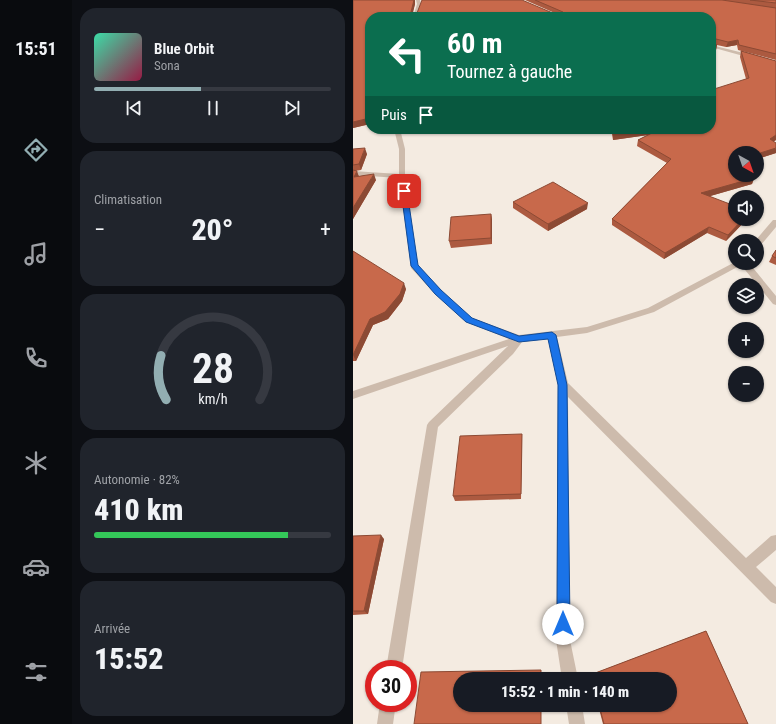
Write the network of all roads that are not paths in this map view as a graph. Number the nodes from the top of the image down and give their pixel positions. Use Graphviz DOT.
graph roads {
  1 [pos="417,0"];
  2 [pos="417,12"];
  3 [pos="716,47"];
  4 [pos="776,63"];
  5 [pos="398,134"];
  6 [pos="353,173"];
  7 [pos="402,176"];
  8 [pos="776,222"];
  9 [pos="764,236"];
  10 [pos="728,269"];
  11 [pos="750,270"];
  12 [pos="776,302"];
  13 [pos="552,335"];
  14 [pos="519,339"];
  15 [pos="563,385"];
  16 [pos="353,395"];
  17 [pos="776,541"];
  18 [pos="746,567"];
  19 [pos="776,598"];
  20 [pos="395,660"];
  21 [pos="569,672"];
  22 [pos="387,712"];
  23 [pos="575,712"];
  24 [pos="385,724"];
  25 [pos="577,724"];
  1 -- 2 [label="street"];
  3 -- 4 [label="street"];
  5 -- 7 [label="street"];
  6 -- 7 [label="street"];
  7 -- 14 [label="street"];
  8 -- 9 [label="street"];
  10 -- 13 [label="street"];
  11 -- 12 [label="street"];
  13 -- 14 [label="street"];
  13 -- 15 [label="street"];
  14 -- 16 [label="street"];
  14 -- 20 [label="street"];
  15 -- 18 [label="street"];
  15 -- 21 [label="street"];
  17 -- 18 [label="street"];
  18 -- 19 [label="street"];
  22 -- 24 [label="street"];
  23 -- 25 [label="street"];
}
